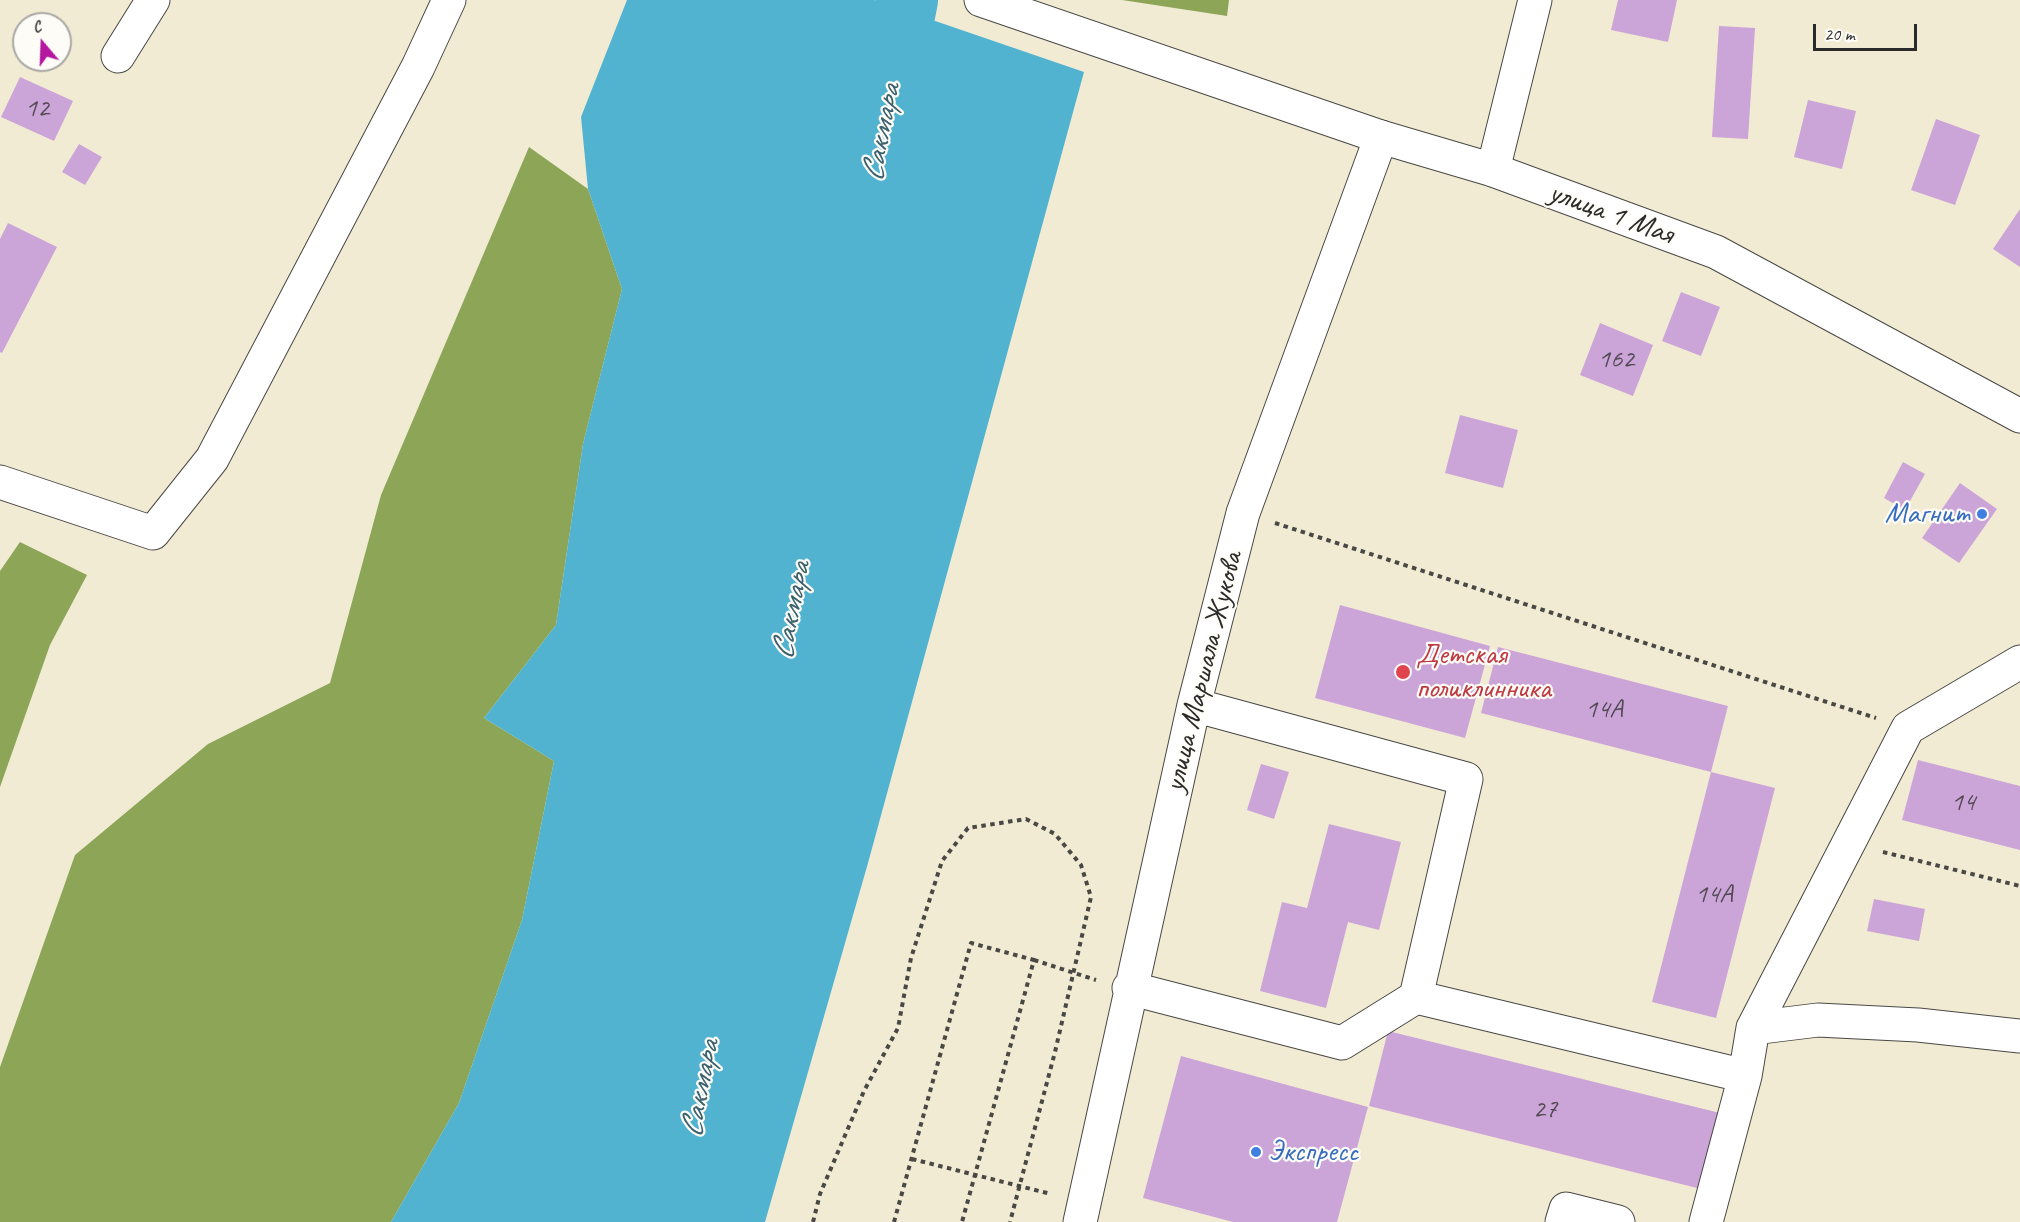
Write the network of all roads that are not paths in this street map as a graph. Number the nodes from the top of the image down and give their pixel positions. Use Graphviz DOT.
graph roads {
  1 [pos="153,0"];
  2 [pos="449,0"];
  3 [pos="981,0"];
  4 [pos="1535,0"];
  5 [pos="118,56"];
  6 [pos="1381,137"];
  7 [pos="1493,170"];
  8 [pos="2020,416"];
  9 [pos="0,482"];
  10 [pos="2020,662"];
  11 [pos="1194,705"];
  12 [pos="1130,988"];
  13 [pos="1416,997"];
  14 [pos="1753,1028"];
  15 [pos="2020,1036"];
  16 [pos="1744,1076"];
  17 [pos="1082,1217"];
  18 [pos="1562,1222"];
  19 [pos="1618,1222"];
  20 [pos="1706,1222"];
  1 -- 5 [label="street"];
  2 -- 9 [label="street"];
  3 -- 6 [label="street, улица 1 Мая"];
  4 -- 7 [label="street"];
  6 -- 7 [label="street, улица 1 Мая"];
  6 -- 11 [label="street, улица Маршала Жукова"];
  7 -- 8 [label="street, улица 1 Мая"];
  10 -- 14 [label="street"];
  11 -- 12 [label="street, улица Маршала Жукова"];
  11 -- 13 [label="street"];
  12 -- 13 [label="street"];
  12 -- 17 [label="street, улица Маршала Жукова"];
  13 -- 16 [label="street"];
  14 -- 15 [label="street"];
  14 -- 16 [label="street"];
  16 -- 20 [label="street"];
  18 -- 19 [label="street"];
}
